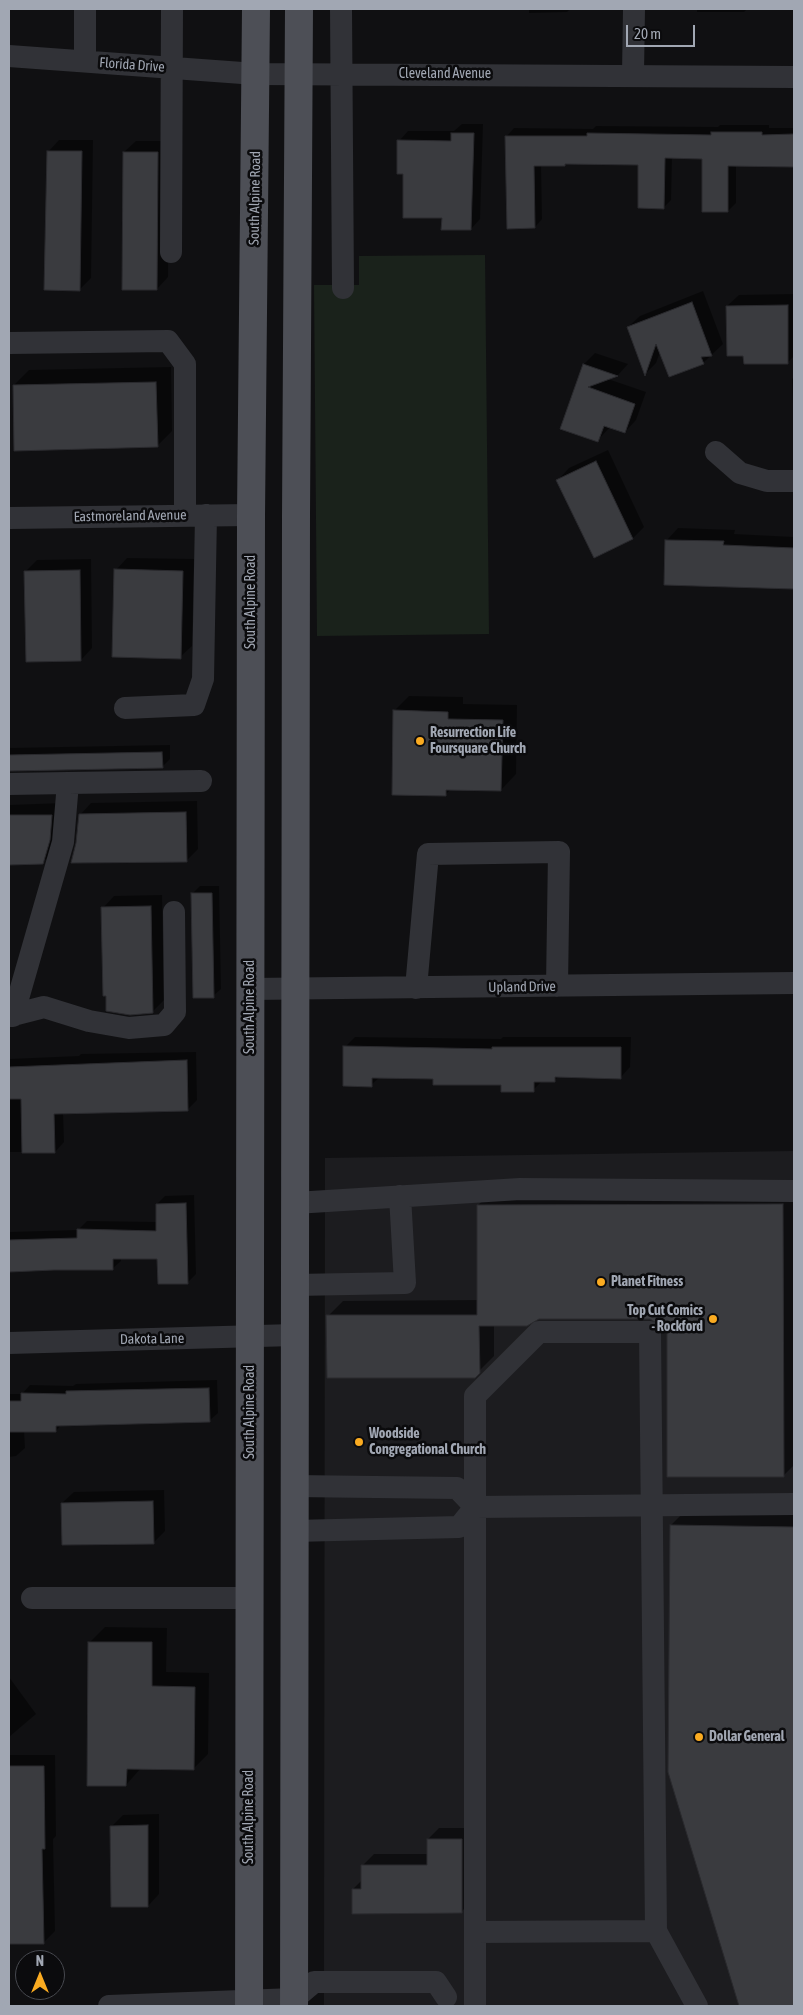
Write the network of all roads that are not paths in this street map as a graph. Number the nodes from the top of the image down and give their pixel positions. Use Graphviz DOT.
graph roads {
  1 [pos="85,9"];
  2 [pos="172,9"];
  3 [pos="256,9"];
  4 [pos="299,9"];
  5 [pos="342,9"];
  6 [pos="634,9"];
  7 [pos="9,56"];
  8 [pos="85,62"];
  9 [pos="171,68"];
  10 [pos="256,74"];
  11 [pos="299,74"];
  12 [pos="342,74"];
  13 [pos="634,74"];
  14 [pos="794,77"];
  15 [pos="172,252"];
  16 [pos="343,288"];
  17 [pos="9,343"];
  18 [pos="716,452"];
  19 [pos="794,481"];
  20 [pos="252,515"];
  21 [pos="196,516"];
  22 [pos="9,518"];
  23 [pos="125,708"];
  24 [pos="200,781"];
  25 [pos="68,783"];
  26 [pos="9,784"];
  27 [pos="174,912"];
  28 [pos="794,983"];
  29 [pos="557,986"];
  30 [pos="416,988"];
  31 [pos="250,989"];
  32 [pos="296,990"];
  33 [pos="10,1014"];
  34 [pos="794,1191"];
  35 [pos="400,1196"];
  36 [pos="295,1203"];
  37 [pos="295,1285"];
  38 [pos="294,1335"];
  39 [pos="251,1337"];
  40 [pos="9,1343"];
  41 [pos="294,1486"];
  42 [pos="794,1504"];
  43 [pos="652,1506"];
  44 [pos="475,1508"];
  45 [pos="294,1531"];
  46 [pos="32,1598"];
  47 [pos="250,1598"];
  48 [pos="656,1931"];
  49 [pos="475,1932"];
  50 [pos="445,2002"];
  51 [pos="475,2002"];
  52 [pos="249,2003"];
  53 [pos="297,2004"];
  54 [pos="109,2006"];
  55 [pos="697,2006"];
  1 -- 8 [label="street"];
  2 -- 9 [label="street"];
  3 -- 10 [label="main road, South Alpine Road"];
  4 -- 11 [label="main road"];
  5 -- 12 [label="street"];
  6 -- 13 [label="street"];
  7 -- 8 [label="street, Florida Drive"];
  8 -- 9 [label="street, Florida Drive"];
  9 -- 10 [label="street, Florida Drive"];
  9 -- 15 [label="street"];
  10 -- 11 [label="street, Cleveland Avenue"];
  10 -- 20 [label="main road, South Alpine Road"];
  11 -- 12 [label="street, Cleveland Avenue"];
  11 -- 32 [label="main road"];
  12 -- 13 [label="street, Cleveland Avenue"];
  12 -- 16 [label="street"];
  13 -- 14 [label="street, Cleveland Avenue"];
  17 -- 21 [label="street"];
  18 -- 19 [label="street"];
  20 -- 21 [label="street, Eastmoreland Avenue"];
  20 -- 31 [label="main road, South Alpine Road"];
  21 -- 22 [label="street, Eastmoreland Avenue"];
  21 -- 23 [label="street"];
  24 -- 25 [label="street"];
  25 -- 26 [label="street"];
  25 -- 33 [label="street"];
  27 -- 33 [label="street"];
  28 -- 29 [label="street, Upland Drive"];
  29 -- 30 [label="street, Upland Drive"];
  29 -- 30 [label="street"];
  30 -- 32 [label="street, Upland Drive"];
  31 -- 32 [label="street, Upland Drive"];
  31 -- 39 [label="main road, South Alpine Road"];
  32 -- 36 [label="main road"];
  34 -- 35 [label="street"];
  35 -- 36 [label="street"];
  35 -- 37 [label="street"];
  36 -- 37 [label="main road"];
  37 -- 38 [label="main road"];
  38 -- 39 [label="street, Dakota Lane"];
  38 -- 41 [label="main road"];
  39 -- 40 [label="street, Dakota Lane"];
  39 -- 47 [label="main road, South Alpine Road"];
  41 -- 44 [label="street"];
  41 -- 45 [label="main road"];
  42 -- 43 [label="street"];
  43 -- 44 [label="street"];
  43 -- 44 [label="street"];
  43 -- 48 [label="street"];
  44 -- 45 [label="street"];
  44 -- 49 [label="street"];
  45 -- 53 [label="main road"];
  46 -- 47 [label="street"];
  47 -- 52 [label="main road, South Alpine Road"];
  48 -- 49 [label="street"];
  48 -- 55 [label="street"];
  49 -- 51 [label="street"];
  50 -- 51 [label="street"];
  50 -- 53 [label="street"];
  52 -- 53 [label="street"];
  52 -- 54 [label="street"];
}
